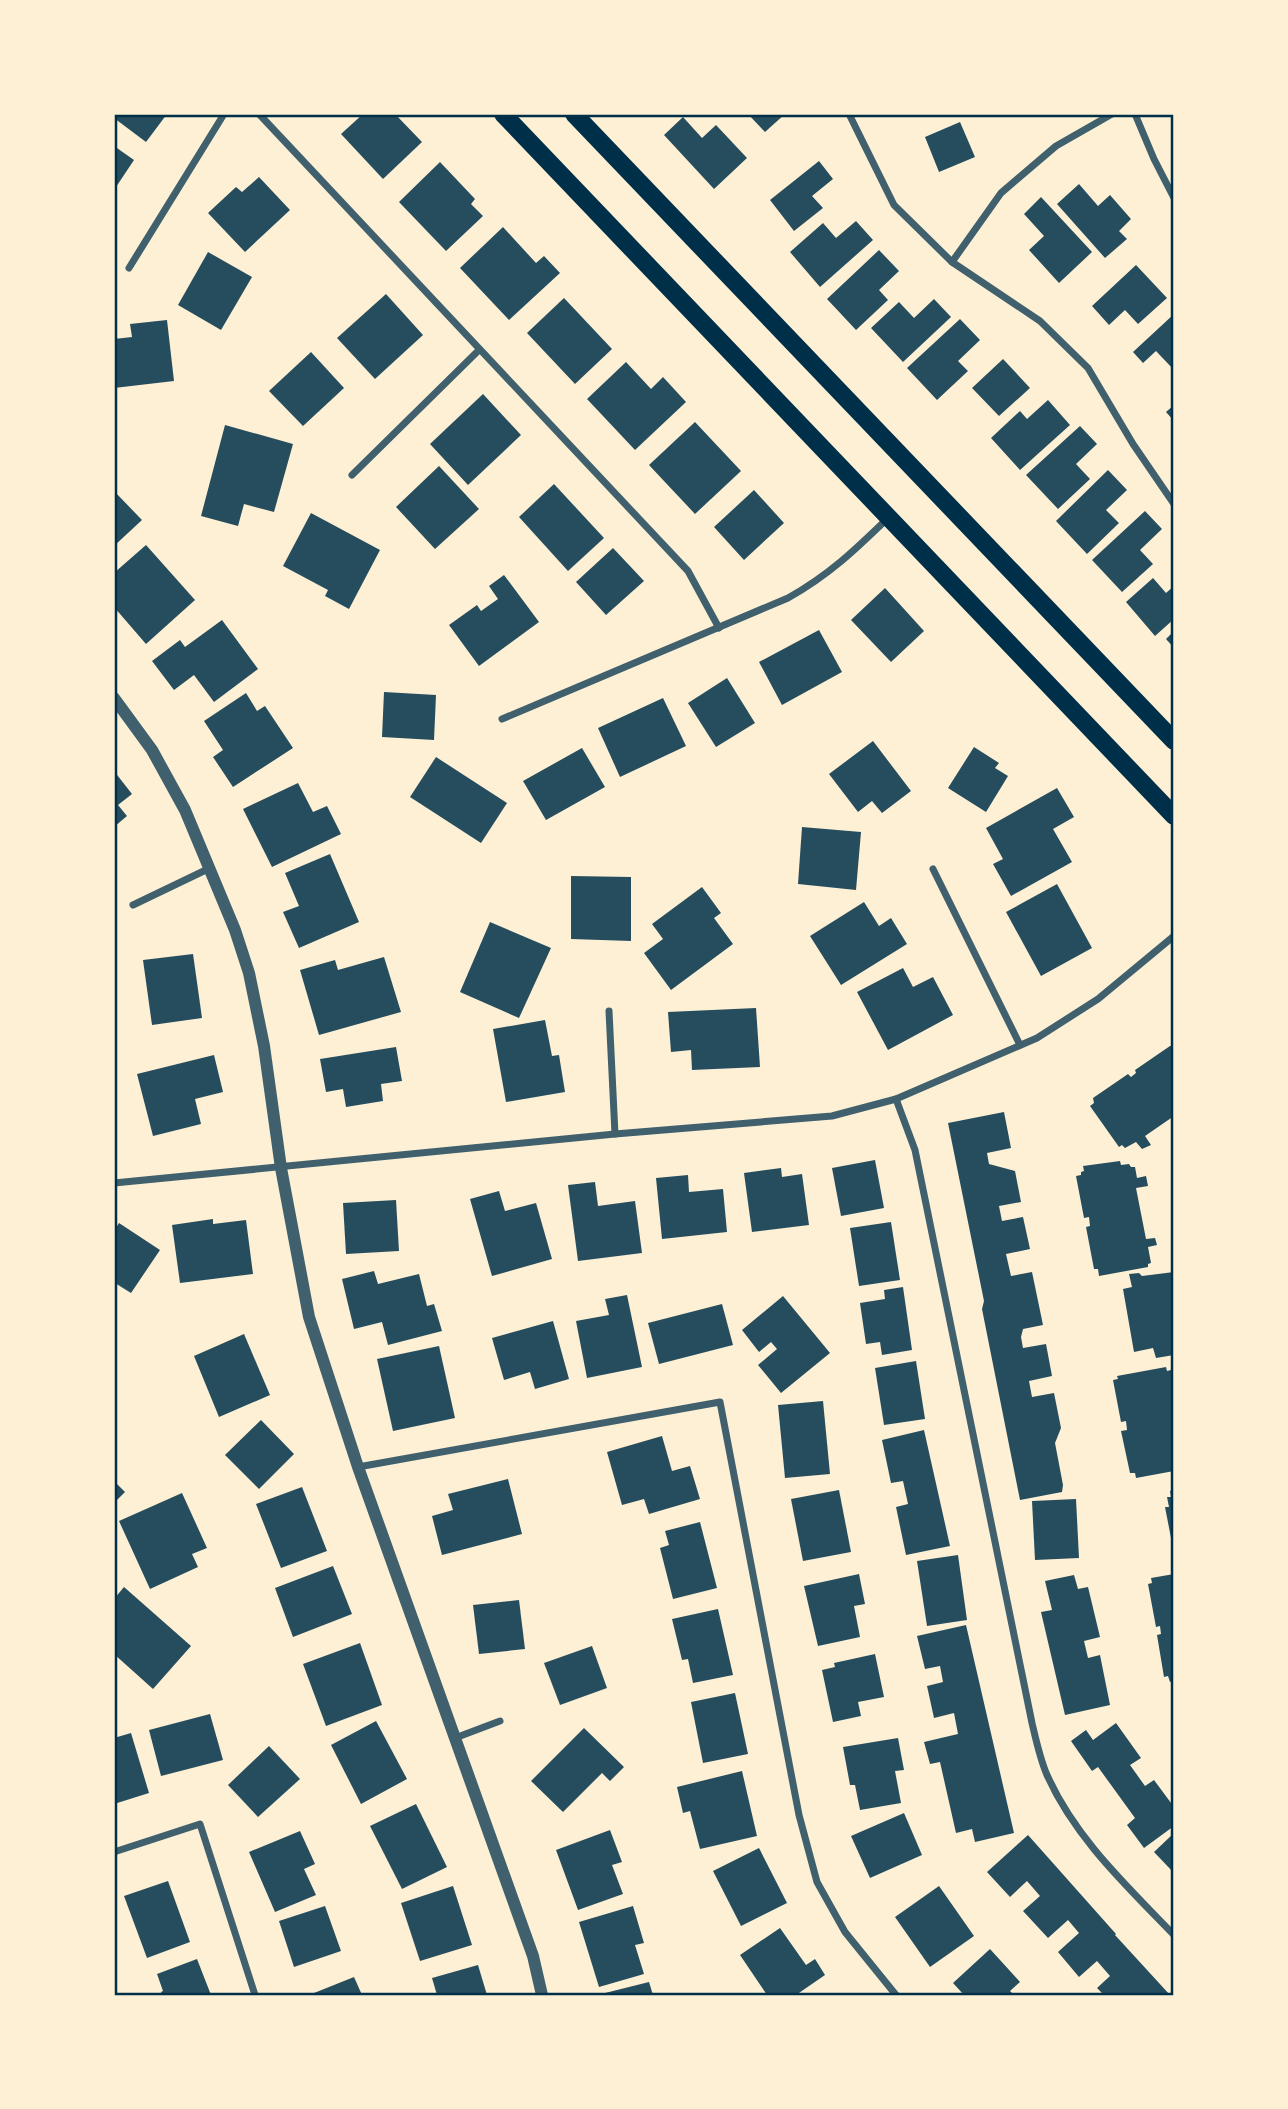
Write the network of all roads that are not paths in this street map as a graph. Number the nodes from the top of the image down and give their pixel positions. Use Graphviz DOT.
graph roads {
  1 [pos="224,114"];
  2 [pos="259,114"];
  3 [pos="503,114"];
  4 [pos="574,114"];
  5 [pos="849,114"];
  6 [pos="1112,114"];
  7 [pos="1135,114"];
  8 [pos="1174,198"];
  9 [pos="952,262"];
  10 [pos="129,268"];
  11 [pos="479,350"];
  12 [pos="352,475"];
  13 [pos="1174,504"];
  14 [pos="889,518"];
  15 [pos="719,628"];
  16 [pos="114,698"];
  17 [pos="502,719"];
  18 [pos="1174,741"];
  19 [pos="1174,816"];
  20 [pos="209,868"];
  21 [pos="933,869"];
  22 [pos="134,905"];
  23 [pos="1174,936"];
  24 [pos="609,1011"];
  25 [pos="1020,1045"];
  26 [pos="896,1099"];
  27 [pos="615,1134"];
  28 [pos="281,1168"];
  29 [pos="114,1183"];
  30 [pos="358,1467"];
  31 [pos="500,1721"];
  32 [pos="455,1738"];
  33 [pos="114,1852"];
  34 [pos="1174,1935"];
  35 [pos="255,1995"];
  36 [pos="542,1995"];
  37 [pos="896,1995"];
  1 -- 10 [label="street"];
  2 -- 11 [label="street"];
  3 -- 14 [label="main road"];
  4 -- 18 [label="main road"];
  5 -- 9 [label="street"];
  6 -- 9 [label="street"];
  7 -- 8 [label="street"];
  9 -- 13 [label="street"];
  11 -- 12 [label="street"];
  11 -- 15 [label="street"];
  14 -- 15 [label="street"];
  14 -- 19 [label="main road"];
  15 -- 17 [label="street"];
  16 -- 20 [label="street"];
  20 -- 22 [label="street"];
  20 -- 28 [label="street"];
  21 -- 25 [label="street"];
  23 -- 25 [label="street"];
  24 -- 27 [label="street"];
  25 -- 26 [label="street"];
  26 -- 27 [label="street"];
  26 -- 34 [label="street"];
  27 -- 28 [label="street"];
  28 -- 29 [label="street"];
  28 -- 30 [label="street"];
  30 -- 32 [label="street"];
  30 -- 37 [label="street"];
  31 -- 32 [label="street"];
  32 -- 36 [label="street"];
  33 -- 35 [label="street"];
}
